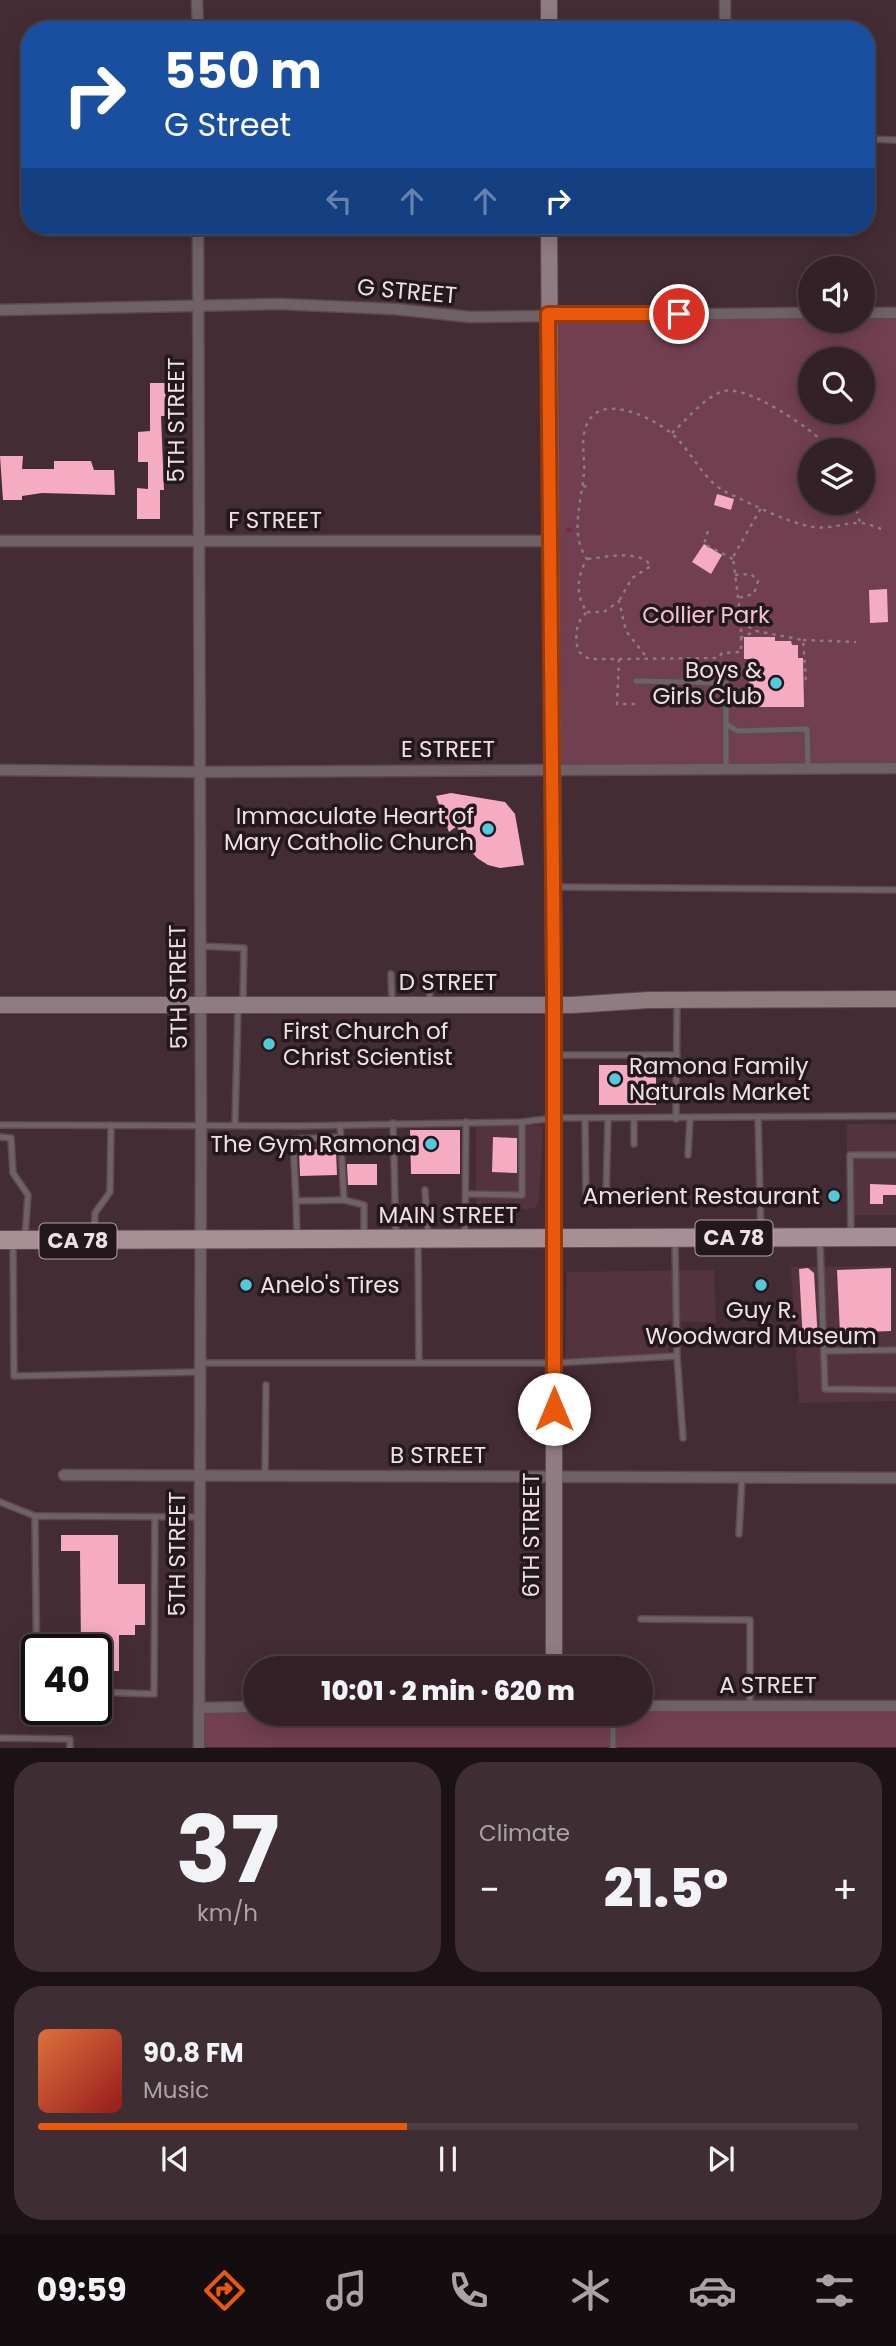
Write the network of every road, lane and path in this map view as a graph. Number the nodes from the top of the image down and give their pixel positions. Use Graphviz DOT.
graph roads {
  1 [pos="197,0"];
  2 [pos="549,0"];
  3 [pos="726,0"];
  4 [pos="198,21"];
  5 [pos="549,21"];
  6 [pos="725,21"];
  7 [pos="875,139"];
  8 [pos="896,140"];
  9 [pos="198,235"];
  10 [pos="549,235"];
  11 [pos="197,307"];
  12 [pos="0,310"];
  13 [pos="798,313"];
  14 [pos="875,313"];
  15 [pos="896,313"];
  16 [pos="548,314"];
  17 [pos="671,433"];
  18 [pos="820,438"];
  19 [pos="583,486"];
  20 [pos="592,487"];
  21 [pos="761,507"];
  22 [pos="858,515"];
  23 [pos="860,523"];
  24 [pos="881,529"];
  25 [pos="709,531"];
  26 [pos="0,541"];
  27 [pos="197,541"];
  28 [pos="549,541"];
  29 [pos="587,559"];
  30 [pos="733,559"];
  31 [pos="733,576"];
  32 [pos="738,598"];
  33 [pos="619,601"];
  34 [pos="587,612"];
  35 [pos="741,622"];
  36 [pos="755,631"];
  37 [pos="740,638"];
  38 [pos="803,639"];
  39 [pos="856,642"];
  40 [pos="619,659"];
  41 [pos="648,659"];
  42 [pos="636,681"];
  43 [pos="806,682"];
  44 [pos="635,704"];
  45 [pos="727,725"];
  46 [pos="808,768"];
  47 [pos="896,768"];
  48 [pos="726,769"];
  49 [pos="0,770"];
  50 [pos="551,770"];
  51 [pos="198,772"];
  52 [pos="552,887"];
  53 [pos="896,890"];
  54 [pos="199,946"];
  55 [pos="391,974"];
  56 [pos="429,976"];
  57 [pos="896,999"];
  58 [pos="677,1000"];
  59 [pos="0,1004"];
  60 [pos="199,1004"];
  61 [pos="241,1005"];
  62 [pos="392,1005"];
  63 [pos="429,1005"];
  64 [pos="554,1005"];
  65 [pos="554,1055"];
  66 [pos="677,1055"];
  67 [pos="896,1116"];
  68 [pos="554,1118"];
  69 [pos="584,1118"];
  70 [pos="608,1118"];
  71 [pos="758,1118"];
  72 [pos="635,1119"];
  73 [pos="676,1119"];
  74 [pos="690,1119"];
  75 [pos="466,1122"];
  76 [pos="523,1122"];
  77 [pos="393,1123"];
  78 [pos="0,1125"];
  79 [pos="111,1125"];
  80 [pos="201,1125"];
  81 [pos="235,1125"];
  82 [pos="340,1125"];
  83 [pos="0,1137"];
  84 [pos="340,1137"];
  85 [pos="635,1144"];
  86 [pos="688,1155"];
  87 [pos="896,1155"];
  88 [pos="425,1190"];
  89 [pos="466,1194"];
  90 [pos="344,1200"];
  91 [pos="296,1201"];
  92 [pos="820,1237"];
  93 [pos="852,1237"];
  94 [pos="896,1237"];
  95 [pos="554,1238"];
  96 [pos="674,1238"];
  97 [pos="762,1238"];
  98 [pos="423,1239"];
  99 [pos="465,1239"];
  100 [pos="12,1240"];
  101 [pos="298,1240"];
  102 [pos="363,1240"];
  103 [pos="396,1240"];
  104 [pos="94,1241"];
  105 [pos="200,1241"];
  106 [pos="896,1350"];
  107 [pos="824,1351"];
  108 [pos="677,1356"];
  109 [pos="419,1363"];
  110 [pos="554,1363"];
  111 [pos="199,1367"];
  112 [pos="266,1385"];
  113 [pos="896,1390"];
  114 [pos="683,1438"];
  115 [pos="64,1475"];
  116 [pos="198,1475"];
  117 [pos="265,1475"];
  118 [pos="554,1477"];
  119 [pos="742,1478"];
  120 [pos="896,1478"];
  121 [pos="0,1502"];
  122 [pos="34,1516"];
  123 [pos="155,1517"];
  124 [pos="198,1517"];
  125 [pos="739,1534"];
  126 [pos="641,1619"];
  127 [pos="36,1634"];
  128 [pos="554,1656"];
  129 [pos="112,1693"];
  130 [pos="653,1706"];
  131 [pos="750,1706"];
  132 [pos="896,1706"];
  133 [pos="199,1707"];
  134 [pos="243,1707"];
  135 [pos="613,1726"];
  136 [pos="0,1738"];
  137 [pos="70,1748"];
  138 [pos="199,1748"];
  139 [pos="613,1748"];
  1 -- 4 [label="street"];
  2 -- 5 [label="street"];
  3 -- 6 [label="street"];
  7 -- 8 [label="lane"];
  9 -- 11 [label="street, 5TH STREET"];
  10 -- 16 [label="street, 6TH STREET"];
  11 -- 12 [label="street, G STREET"];
  11 -- 16 [label="street, G STREET"];
  11 -- 27 [label="street, 5TH STREET"];
  13 -- 16 [label="street, G STREET"];
  14 -- 15 [label="street"];
  16 -- 28 [label="street, 6TH STREET"];
  17 -- 18 [label="path"];
  17 -- 19 [label="path"];
  17 -- 21 [label="path"];
  19 -- 20 [label="path"];
  19 -- 29 [label="path"];
  21 -- 23 [label="path"];
  21 -- 30 [label="path"];
  22 -- 23 [label="path"];
  23 -- 24 [label="path"];
  25 -- 30 [label="path"];
  26 -- 27 [label="street, F STREET"];
  27 -- 28 [label="street, F STREET"];
  27 -- 51 [label="street, 5TH STREET"];
  28 -- 50 [label="street, 6TH STREET"];
  29 -- 33 [label="path"];
  29 -- 34 [label="path"];
  30 -- 31 [label="path"];
  31 -- 32 [label="path"];
  31 -- 32 [label="path"];
  32 -- 35 [label="path"];
  33 -- 34 [label="path"];
  33 -- 41 [label="path"];
  34 -- 40 [label="path"];
  35 -- 36 [label="path"];
  35 -- 37 [label="path"];
  36 -- 37 [label="path"];
  36 -- 38 [label="path"];
  37 -- 41 [label="path"];
  38 -- 39 [label="path"];
  38 -- 43 [label="path"];
  40 -- 41 [label="path"];
  40 -- 44 [label="path"];
  42 -- 45 [label="lane"];
  45 -- 46 [label="lane"];
  45 -- 48 [label="lane"];
  46 -- 47 [label="street, E STREET"];
  46 -- 48 [label="street, E STREET"];
  48 -- 50 [label="street, E STREET"];
  49 -- 51 [label="street, E STREET"];
  50 -- 51 [label="street, E STREET"];
  50 -- 52 [label="street, 6TH STREET"];
  51 -- 54 [label="street, 5TH STREET"];
  52 -- 53 [label="lane"];
  52 -- 64 [label="street, 6TH STREET"];
  54 -- 60 [label="street, 5TH STREET"];
  54 -- 61 [label="lane"];
  55 -- 62 [label="lane"];
  56 -- 63 [label="lane"];
  57 -- 58 [label="street, D STREET"];
  58 -- 64 [label="street, D STREET"];
  58 -- 66 [label="lane"];
  59 -- 60 [label="street, D STREET"];
  60 -- 61 [label="street, D STREET"];
  60 -- 80 [label="street, 5TH STREET"];
  61 -- 62 [label="street, D STREET"];
  61 -- 81 [label="lane"];
  62 -- 63 [label="street, D STREET"];
  63 -- 64 [label="street, D STREET"];
  64 -- 65 [label="street, 6TH STREET"];
  65 -- 66 [label="lane"];
  65 -- 68 [label="street, 6TH STREET"];
  66 -- 73 [label="lane"];
  67 -- 71 [label="lane"];
  68 -- 69 [label="lane"];
  68 -- 76 [label="lane"];
  68 -- 95 [label="street, 6TH STREET"];
  69 -- 70 [label="lane"];
  69 -- 70 [label="lane"];
  70 -- 72 [label="lane"];
  71 -- 74 [label="lane"];
  71 -- 97 [label="lane"];
  72 -- 73 [label="lane"];
  72 -- 85 [label="lane"];
  73 -- 74 [label="lane"];
  74 -- 86 [label="lane"];
  75 -- 76 [label="lane"];
  75 -- 77 [label="lane"];
  75 -- 89 [label="lane"];
  76 -- 89 [label="lane"];
  77 -- 82 [label="lane"];
  77 -- 103 [label="lane"];
  78 -- 79 [label="lane"];
  79 -- 80 [label="lane"];
  79 -- 104 [label="lane"];
  80 -- 81 [label="lane"];
  80 -- 105 [label="street, 5TH STREET"];
  81 -- 82 [label="lane"];
  82 -- 84 [label="lane"];
  83 -- 100 [label="lane"];
  84 -- 90 [label="lane"];
  84 -- 91 [label="lane"];
  87 -- 93 [label="lane"];
  88 -- 98 [label="lane"];
  89 -- 99 [label="lane"];
  90 -- 91 [label="lane"];
  90 -- 102 [label="lane"];
  91 -- 101 [label="lane"];
  92 -- 93 [label="main road, MAIN STREET / CA 78"];
  92 -- 97 [label="main road, MAIN STREET / CA 78"];
  92 -- 107 [label="lane"];
  93 -- 94 [label="main road, MAIN STREET / CA 78"];
  95 -- 96 [label="main road, MAIN STREET / CA 78"];
  95 -- 99 [label="main road, MAIN STREET / CA 78"];
  95 -- 110 [label="street, 6TH STREET"];
  96 -- 97 [label="main road, MAIN STREET / CA 78"];
  96 -- 108 [label="lane"];
  98 -- 99 [label="main road, MAIN STREET / CA 78"];
  98 -- 103 [label="main road, MAIN STREET / CA 78"];
  98 -- 109 [label="lane"];
  100 -- 104 [label="main road, MAIN STREET / CA 78"];
  100 -- 111 [label="lane"];
  101 -- 102 [label="main road, MAIN STREET / CA 78"];
  101 -- 105 [label="main road, MAIN STREET / CA 78"];
  102 -- 103 [label="main road, MAIN STREET / CA 78"];
  104 -- 105 [label="main road, MAIN STREET / CA 78"];
  105 -- 111 [label="street, 5TH STREET"];
  106 -- 107 [label="lane"];
  107 -- 113 [label="lane"];
  108 -- 110 [label="lane"];
  108 -- 114 [label="lane"];
  109 -- 110 [label="lane"];
  109 -- 111 [label="lane"];
  110 -- 118 [label="street, 6TH STREET"];
  111 -- 116 [label="street, 5TH STREET"];
  112 -- 117 [label="lane"];
  115 -- 116 [label="street, B STREET"];
  116 -- 117 [label="street, B STREET"];
  116 -- 124 [label="street, 5TH STREET"];
  117 -- 118 [label="street, B STREET"];
  118 -- 119 [label="street, B STREET"];
  118 -- 128 [label="street, 6TH STREET"];
  119 -- 120 [label="street, B STREET"];
  119 -- 125 [label="lane"];
  121 -- 122 [label="lane"];
  122 -- 123 [label="lane"];
  122 -- 127 [label="lane"];
  123 -- 124 [label="lane"];
  123 -- 129 [label="lane"];
  124 -- 133 [label="street, 5TH STREET"];
  126 -- 131 [label="lane"];
  130 -- 131 [label="street, A STREET"];
  131 -- 132 [label="street, A STREET"];
  133 -- 134 [label="street"];
  133 -- 138 [label="street, 5TH STREET"];
  135 -- 139 [label="lane"];
  136 -- 137 [label="lane"];
}
